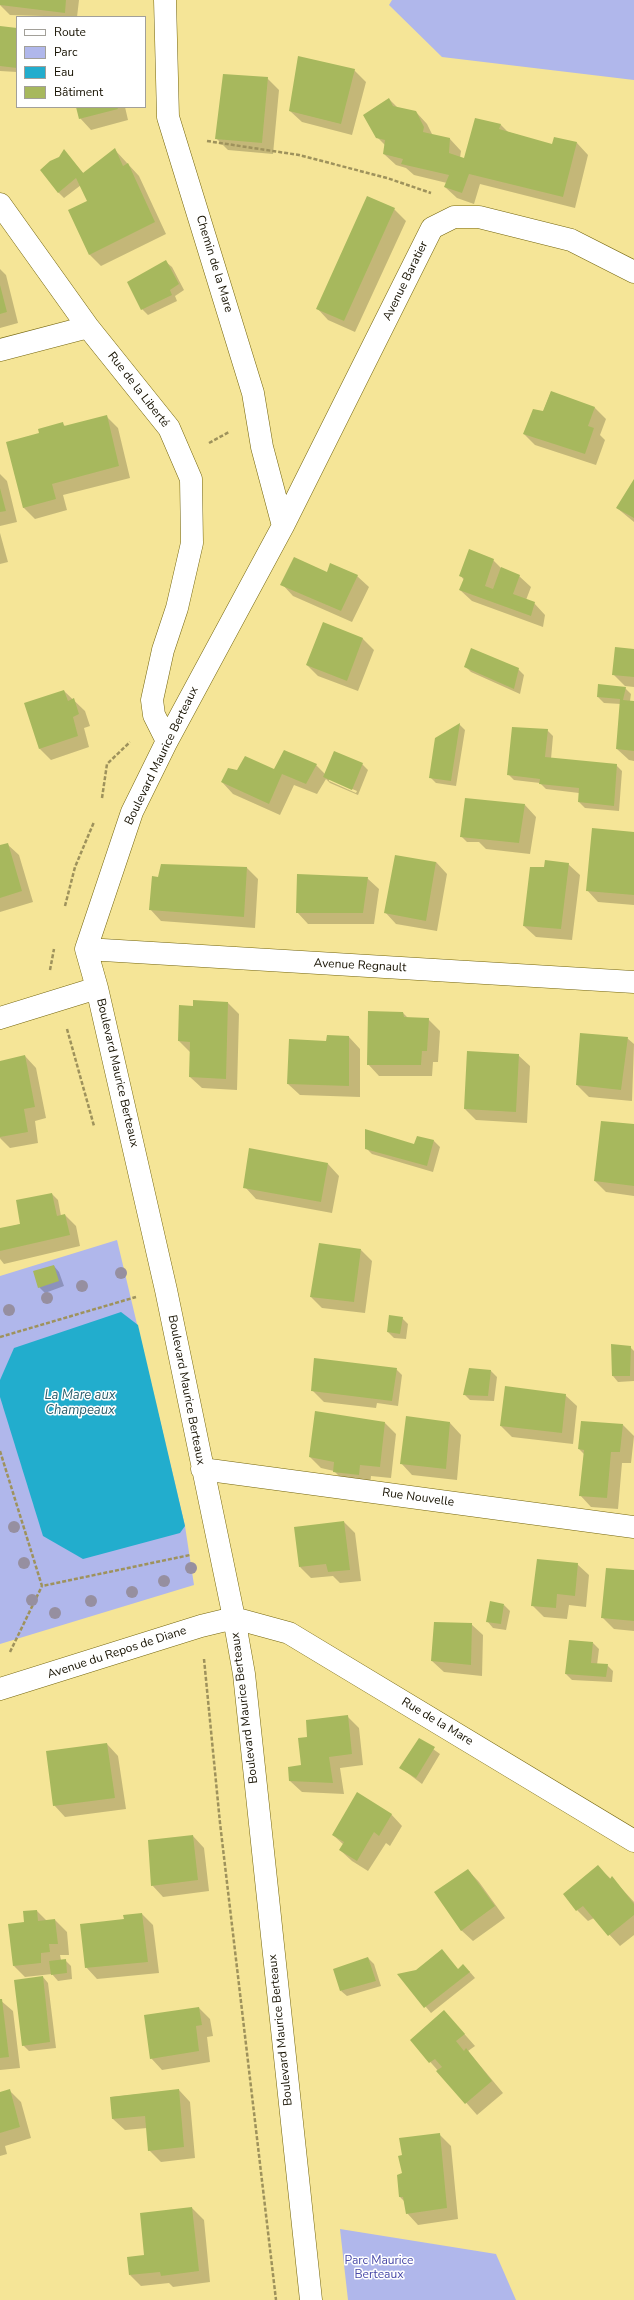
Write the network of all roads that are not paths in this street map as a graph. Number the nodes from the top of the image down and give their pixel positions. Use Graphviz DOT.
graph roads {
  1 [pos="164,0"];
  2 [pos="0,204"];
  3 [pos="634,272"];
  4 [pos="88,327"];
  5 [pos="0,350"];
  6 [pos="283,526"];
  7 [pos="167,741"];
  8 [pos="86,949"];
  9 [pos="634,982"];
  10 [pos="97,988"];
  11 [pos="0,1018"];
  12 [pos="202,1469"];
  13 [pos="634,1527"];
  14 [pos="234,1618"];
  15 [pos="9,1687"];
  16 [pos="634,1841"];
  17 [pos="311,2300"];
  1 -- 6 [label="street, Chemin de la Mare"];
  2 -- 4 [label="street, Rue de la Liberté"];
  3 -- 6 [label="street, Avenue Baratier"];
  4 -- 5 [label="street"];
  4 -- 7 [label="street, Rue de la Liberté"];
  6 -- 7 [label="street, Boulevard Maurice Berteaux"];
  7 -- 8 [label="street, Boulevard Maurice Berteaux"];
  8 -- 9 [label="street, Avenue Regnault"];
  8 -- 10 [label="street, Boulevard Maurice Berteaux"];
  10 -- 11 [label="street"];
  10 -- 12 [label="street, Boulevard Maurice Berteaux"];
  12 -- 13 [label="street, Rue Nouvelle"];
  12 -- 14 [label="street, Boulevard Maurice Berteaux"];
  14 -- 15 [label="street, Avenue du Repos de Diane"];
  14 -- 16 [label="street, Rue de la Mare"];
  14 -- 17 [label="street, Boulevard Maurice Berteaux"];
}
